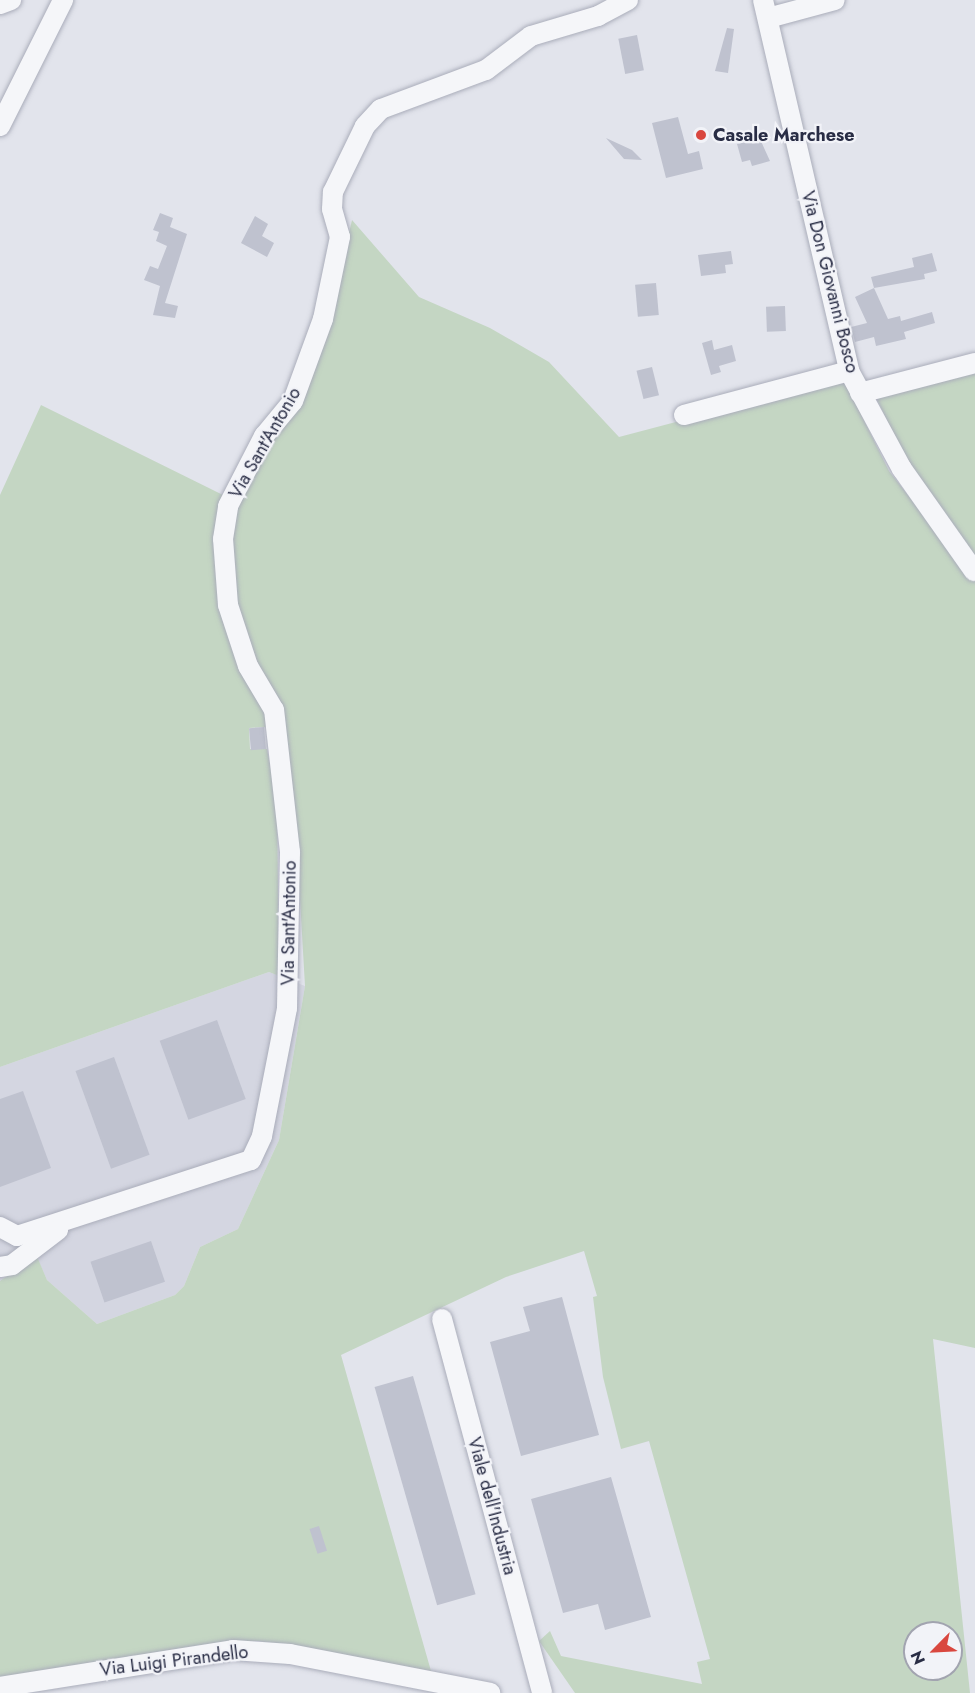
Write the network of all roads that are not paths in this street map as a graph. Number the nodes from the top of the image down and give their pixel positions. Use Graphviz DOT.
graph roads {
  1 [pos="11,0"];
  2 [pos="63,0"];
  3 [pos="628,0"];
  4 [pos="835,0"];
  5 [pos="0,4"];
  6 [pos="765,9"];
  7 [pos="0,126"];
  8 [pos="975,363"];
  9 [pos="849,371"];
  10 [pos="860,393"];
  11 [pos="684,415"];
  12 [pos="974,571"];
  13 [pos="81,1216"];
  14 [pos="6,1236"];
  15 [pos="27,1253"];
  16 [pos="0,1267"];
  17 [pos="442,1319"];
  18 [pos="64,1684"];
  19 [pos="0,1687"];
  20 [pos="490,1693"];
  21 [pos="542,1693"];
  1 -- 5 [label="street"];
  2 -- 7 [label="street"];
  3 -- 13 [label="street, Via Sant'Antonio"];
  4 -- 6 [label="street"];
  6 -- 9 [label="street, Via Don Giovanni Bosco"];
  8 -- 10 [label="street"];
  9 -- 10 [label="street, Via Don Giovanni Bosco"];
  9 -- 11 [label="street"];
  10 -- 12 [label="street, Via Don Giovanni Bosco"];
  13 -- 14 [label="street"];
  13 -- 15 [label="street"];
  14 -- 15 [label="street"];
  15 -- 16 [label="street"];
  17 -- 21 [label="street, Viale dell'Industria"];
  18 -- 19 [label="street, Via Luigi Pirandello"];
  18 -- 20 [label="street, Via Luigi Pirandello"];
}
